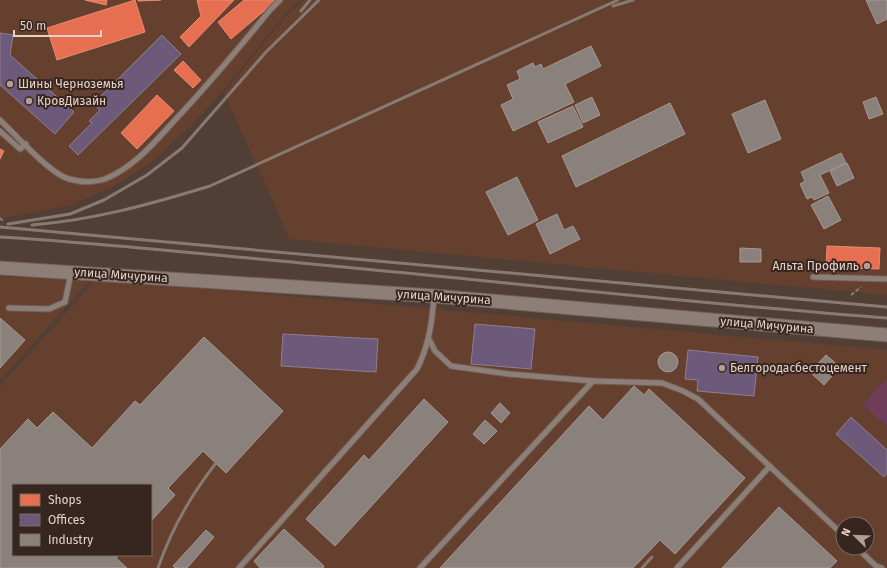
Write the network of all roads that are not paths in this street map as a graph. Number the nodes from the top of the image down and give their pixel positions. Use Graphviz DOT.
graph roads {
  1 [pos="280,0"];
  2 [pos="0,120"];
  3 [pos="0,131"];
  4 [pos="26,144"];
  5 [pos="0,268"];
  6 [pos="71,272"];
  7 [pos="813,277"];
  8 [pos="887,279"];
  9 [pos="434,296"];
  10 [pos="9,308"];
  11 [pos="887,335"];
  12 [pos="429,339"];
  13 [pos="593,381"];
  14 [pos="770,466"];
  15 [pos="835,527"];
  16 [pos="865,556"];
  17 [pos="239,568"];
  18 [pos="420,568"];
  19 [pos="677,568"];
  20 [pos="882,568"];
  1 -- 4 [label="lane"];
  2 -- 4 [label="lane"];
  3 -- 4 [label="lane"];
  5 -- 6 [label="street, улица Мичурина"];
  6 -- 9 [label="street, улица Мичурина"];
  6 -- 10 [label="lane"];
  7 -- 8 [label="lane"];
  9 -- 11 [label="street, улица Мичурина"];
  9 -- 12 [label="lane"];
  12 -- 13 [label="lane"];
  12 -- 17 [label="lane"];
  13 -- 14 [label="lane"];
  13 -- 18 [label="lane"];
  14 -- 15 [label="lane"];
  14 -- 19 [label="lane"];
  16 -- 20 [label="lane"];
}
